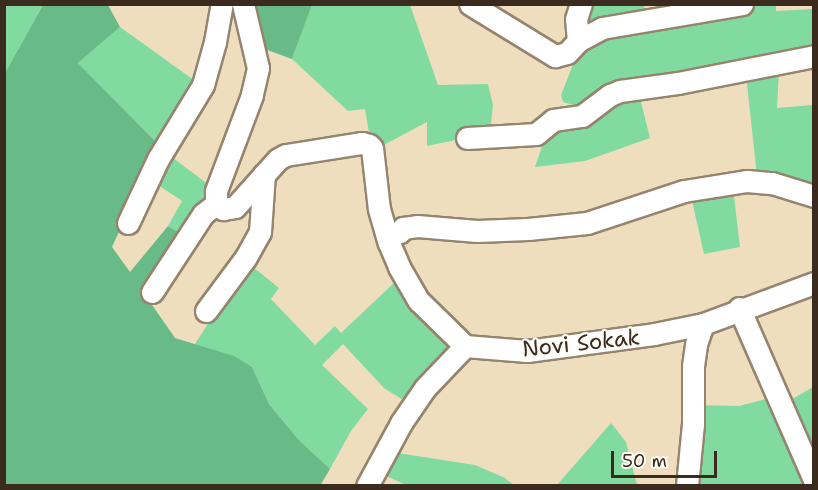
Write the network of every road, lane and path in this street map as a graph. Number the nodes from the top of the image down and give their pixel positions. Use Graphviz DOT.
graph roads {
  1 [pos="222,4"];
  2 [pos="243,4"];
  3 [pos="470,4"];
  4 [pos="580,4"];
  5 [pos="742,4"];
  6 [pos="578,41"];
  7 [pos="813,56"];
  8 [pos="467,138"];
  9 [pos="264,174"];
  10 [pos="813,196"];
  11 [pos="216,204"];
  12 [pos="128,223"];
  13 [pos="400,232"];
  14 [pos="813,283"];
  15 [pos="152,292"];
  16 [pos="739,308"];
  17 [pos="206,310"];
  18 [pos="703,324"];
  19 [pos="465,346"];
  20 [pos="813,480"];
  21 [pos="367,486"];
  22 [pos="687,486"];
  1 -- 12 [label="street"];
  2 -- 11 [label="street"];
  3 -- 6 [label="street"];
  4 -- 6 [label="street"];
  5 -- 6 [label="street"];
  7 -- 8 [label="street"];
  9 -- 11 [label="street"];
  9 -- 17 [label="street"];
  9 -- 19 [label="street"];
  10 -- 13 [label="street"];
  11 -- 15 [label="street"];
  14 -- 16 [label="street, Novi Sokak"];
  16 -- 18 [label="street, Novi Sokak"];
  16 -- 20 [label="street"];
  18 -- 19 [label="street, Novi Sokak"];
  18 -- 22 [label="street"];
  19 -- 21 [label="street"];
}
